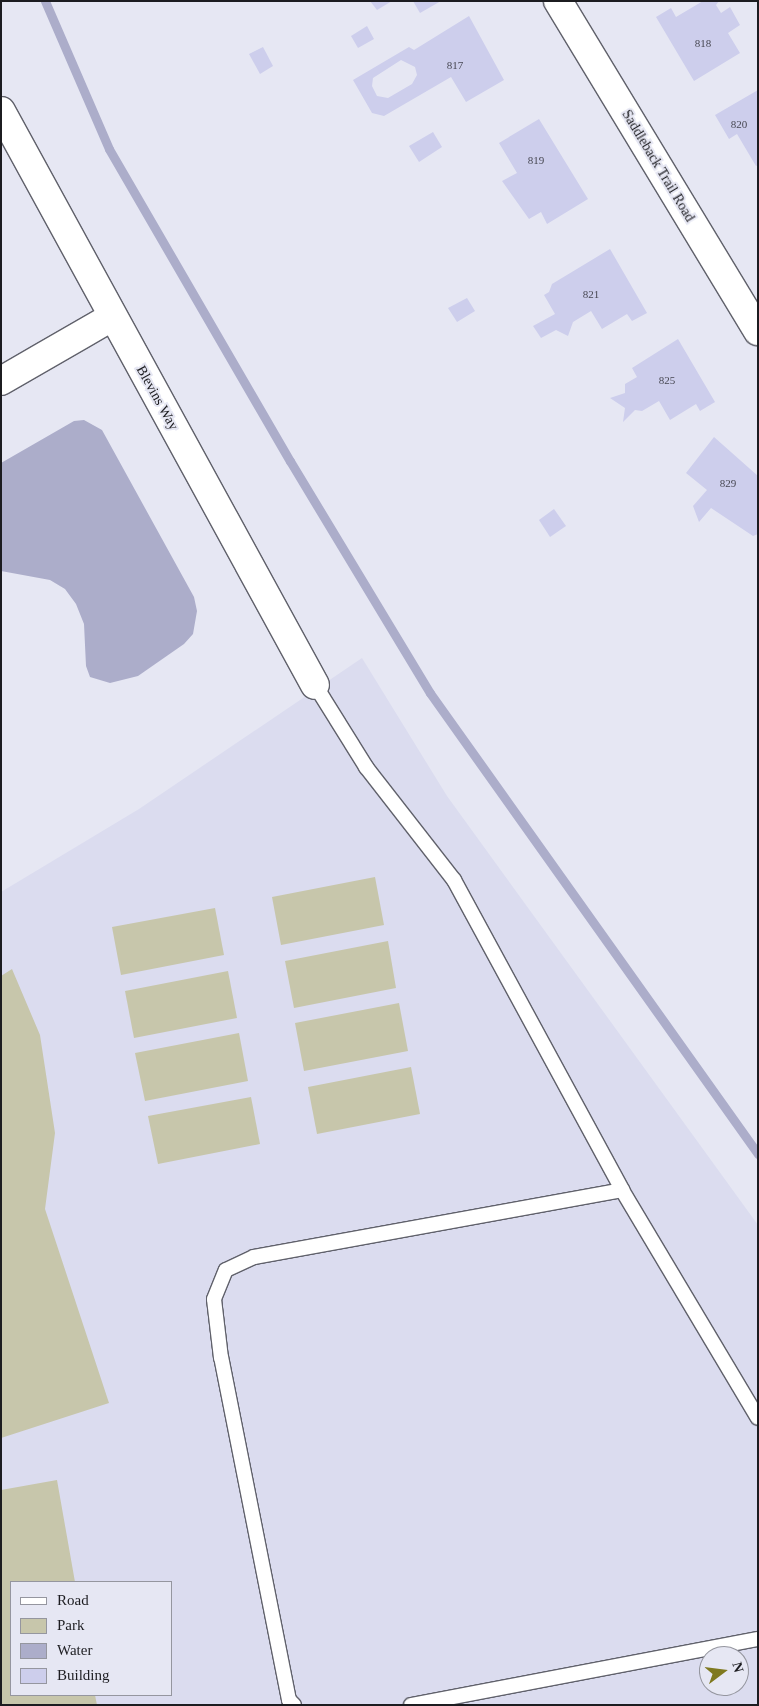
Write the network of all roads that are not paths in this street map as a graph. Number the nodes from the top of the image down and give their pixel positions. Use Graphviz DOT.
graph roads {
  1 [pos="558,1"];
  2 [pos="1,111"];
  3 [pos="112,317"];
  4 [pos="758,331"];
  5 [pos="1,381"];
  6 [pos="315,685"];
  7 [pos="622,1190"];
  8 [pos="758,1418"];
  9 [pos="758,1639"];
  10 [pos="294,1705"];
  11 [pos="411,1705"];
  1 -- 4 [label="street, Saddleback Trail Road"];
  2 -- 3 [label="street, Blevins Way"];
  3 -- 5 [label="street"];
  3 -- 6 [label="street, Blevins Way"];
  6 -- 7 [label="lane"];
  7 -- 8 [label="lane"];
  7 -- 10 [label="lane"];
  9 -- 11 [label="lane"];
}
